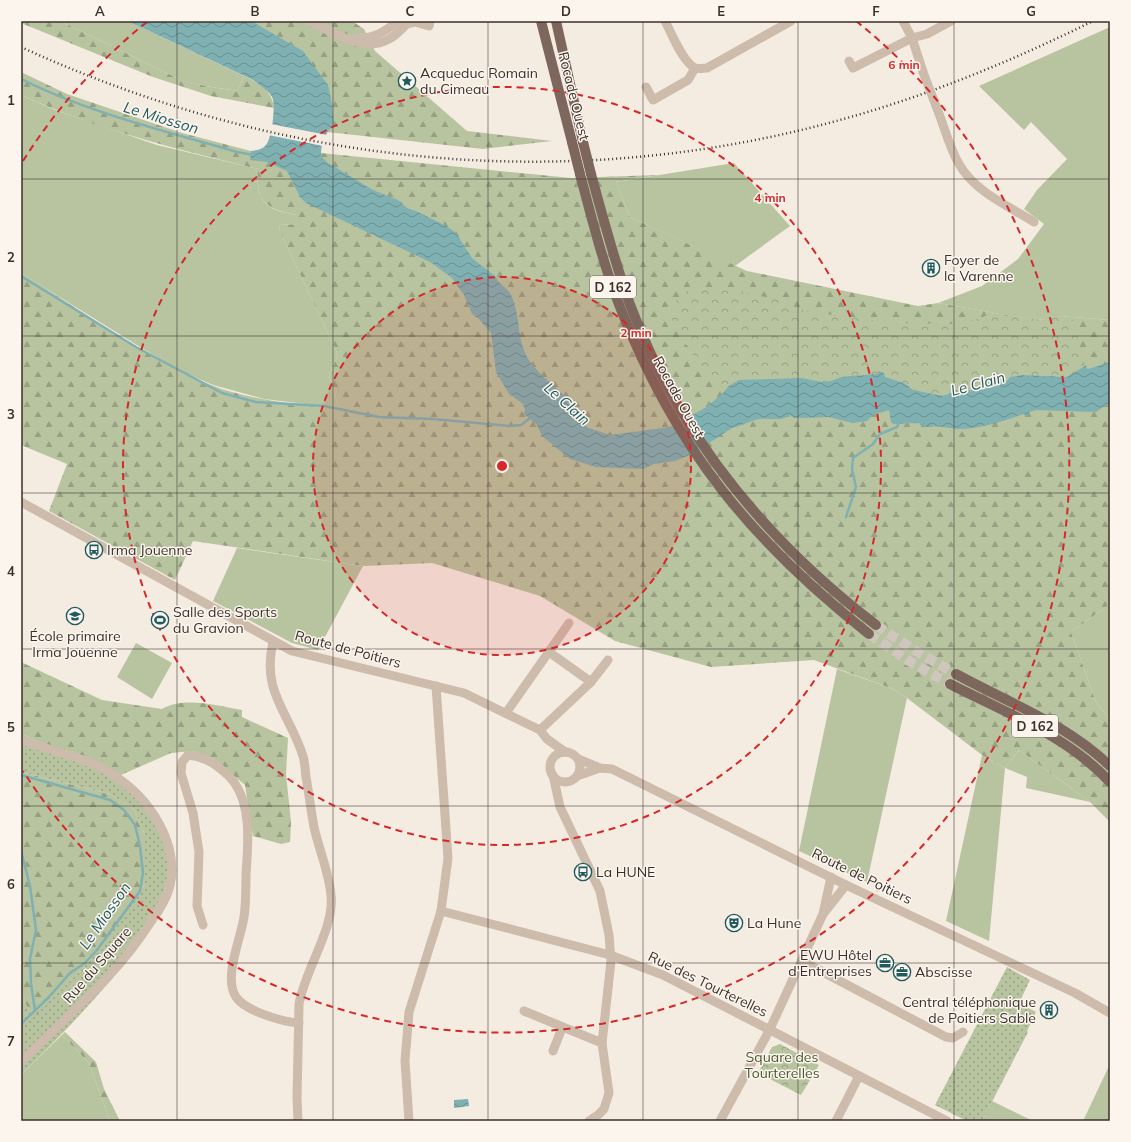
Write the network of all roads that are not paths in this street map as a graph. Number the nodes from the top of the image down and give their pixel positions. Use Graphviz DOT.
graph roads {
  1 [pos="309,21"];
  2 [pos="430,21"];
  3 [pos="541,21"];
  4 [pos="556,21"];
  5 [pos="665,21"];
  6 [pos="791,21"];
  7 [pos="902,21"];
  8 [pos="950,21"];
  9 [pos="404,22"];
  10 [pos="912,38"];
  11 [pos="849,61"];
  12 [pos="695,68"];
  13 [pos="646,87"];
  14 [pos="1034,222"];
  15 [pos="21,502"];
  16 [pos="569,623"];
  17 [pos="876,625"];
  18 [pos="869,634"];
  19 [pos="273,642"];
  20 [pos="549,652"];
  21 [pos="608,660"];
  22 [pos="956,674"];
  23 [pos="591,682"];
  24 [pos="950,684"];
  25 [pos="436,686"];
  26 [pos="506,712"];
  27 [pos="540,730"];
  28 [pos="547,739"];
  29 [pos="21,740"];
  30 [pos="565,752"];
  31 [pos="578,759"];
  32 [pos="552,761"];
  33 [pos="1110,766"];
  34 [pos="600,768"];
  35 [pos="553,775"];
  36 [pos="577,776"];
  37 [pos="568,782"];
  38 [pos="1110,782"];
  39 [pos="558,798"];
  40 [pos="831,877"];
  41 [pos="846,885"];
  42 [pos="441,911"];
  43 [pos="823,914"];
  44 [pos="203,925"];
  45 [pos="610,955"];
  46 [pos="802,961"];
  47 [pos="1096,1004"];
  48 [pos="1110,1008"];
  49 [pos="524,1011"];
  50 [pos="1110,1013"];
  51 [pos="299,1023"];
  52 [pos="562,1028"];
  53 [pos="769,1031"];
  54 [pos="963,1032"];
  55 [pos="602,1043"];
  56 [pos="553,1051"];
  57 [pos="21,1062"];
  58 [pos="859,1076"];
  59 [pos="298,1121"];
  60 [pos="409,1121"];
  61 [pos="590,1121"];
  62 [pos="720,1121"];
  63 [pos="836,1121"];
  64 [pos="947,1121"];
  1 -- 9 [label="street"];
  2 -- 9 [label="street"];
  3 -- 18 [label="main road, Rocade Ouest / D 162, bridge"];
  4 -- 17 [label="main road, Rocade Ouest / D 162, bridge"];
  5 -- 12 [label="street"];
  6 -- 12 [label="street"];
  7 -- 10 [label="street"];
  8 -- 10 [label="street"];
  10 -- 11 [label="street"];
  10 -- 14 [label="street, bridge"];
  12 -- 13 [label="street"];
  15 -- 19 [label="street, Route de Poitiers"];
  16 -- 20 [label="street"];
  19 -- 25 [label="street, Route de Poitiers"];
  19 -- 51 [label="street"];
  20 -- 23 [label="street"];
  20 -- 26 [label="street"];
  21 -- 23 [label="street"];
  22 -- 33 [label="main road, D 162"];
  23 -- 27 [label="street"];
  24 -- 38 [label="main road, D 162"];
  25 -- 26 [label="street, Route de Poitiers"];
  25 -- 42 [label="street"];
  26 -- 27 [label="street, Route de Poitiers"];
  27 -- 28 [label="street, Route de Poitiers"];
  28 -- 30 [label="street, Route de Poitiers"];
  28 -- 32 [label="street, Route de Poitiers"];
  29 -- 57 [label="street, Rue du Square"];
  30 -- 31 [label="street"];
  30 -- 32 [label="street"];
  31 -- 34 [label="street, Route de Poitiers"];
  31 -- 36 [label="street"];
  32 -- 35 [label="street"];
  34 -- 36 [label="street"];
  34 -- 40 [label="street, Route de Poitiers"];
  35 -- 37 [label="street"];
  35 -- 39 [label="street"];
  36 -- 37 [label="street"];
  37 -- 39 [label="street"];
  39 -- 45 [label="street"];
  40 -- 41 [label="street, Route de Poitiers"];
  40 -- 43 [label="street"];
  41 -- 43 [label="street"];
  41 -- 47 [label="street, Route de Poitiers"];
  42 -- 45 [label="street, Rue des Tourterelles"];
  42 -- 60 [label="street"];
  43 -- 46 [label="street"];
  44 -- 51 [label="street"];
  45 -- 53 [label="street, Rue des Tourterelles"];
  45 -- 55 [label="street"];
  46 -- 53 [label="street"];
  46 -- 54 [label="street"];
  47 -- 48 [label="street"];
  47 -- 50 [label="street, Route de Poitiers"];
  49 -- 52 [label="street"];
  51 -- 59 [label="street"];
  52 -- 55 [label="street"];
  52 -- 56 [label="street"];
  53 -- 58 [label="street, Rue des Tourterelles"];
  53 -- 62 [label="street"];
  55 -- 61 [label="street"];
  58 -- 63 [label="street"];
  58 -- 64 [label="street, Rue des Tourterelles"];
}
